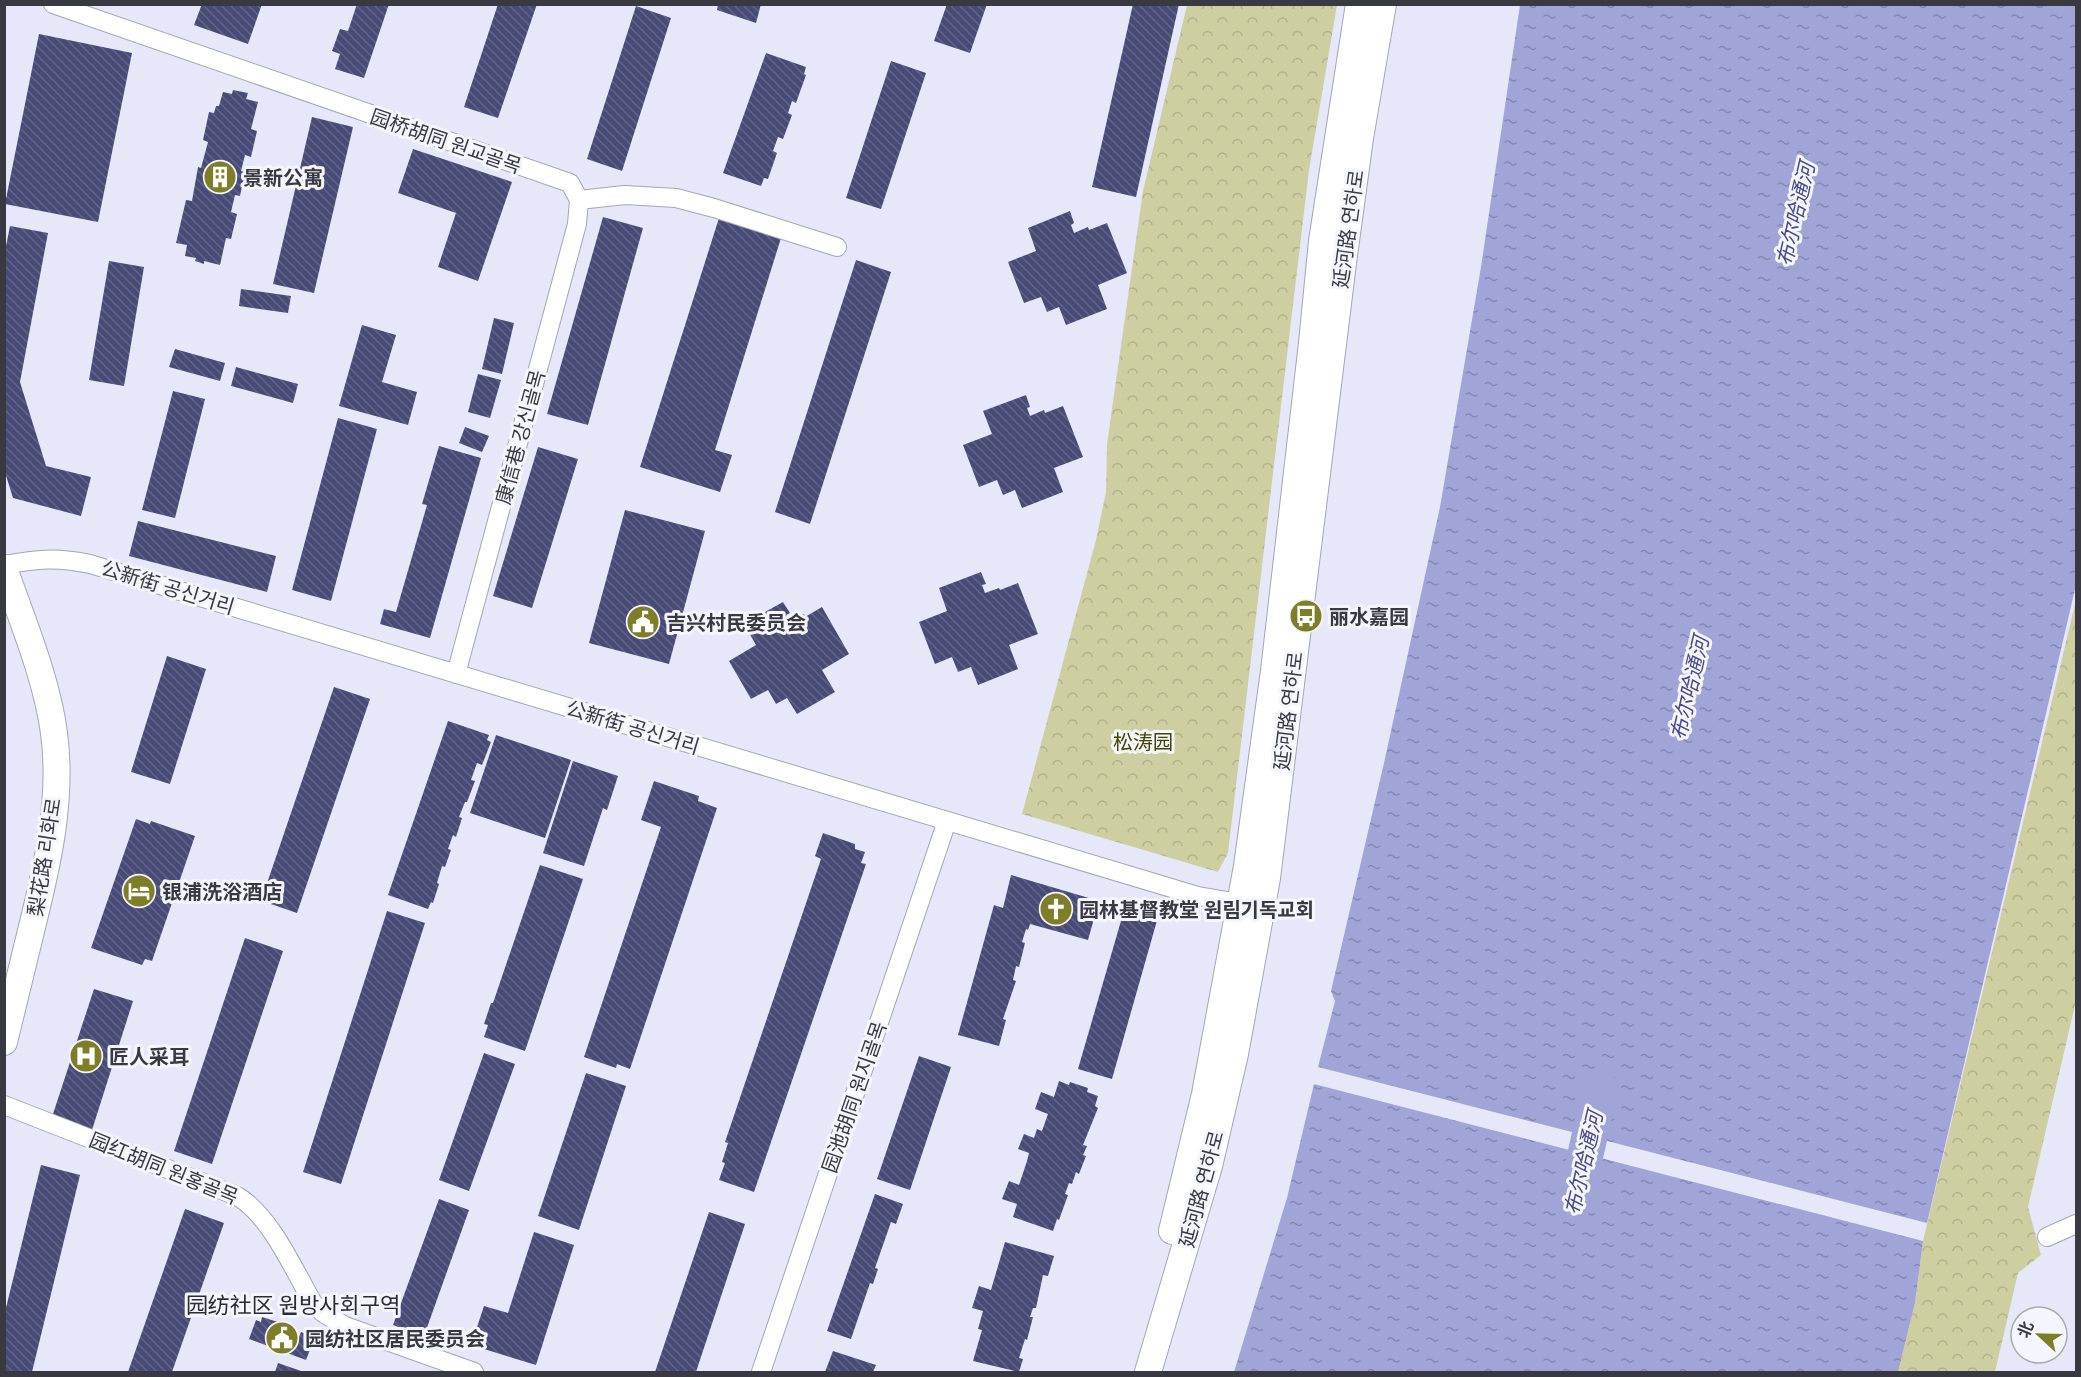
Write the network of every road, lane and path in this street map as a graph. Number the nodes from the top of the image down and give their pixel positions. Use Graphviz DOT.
graph roads {
  1 [pos="53,4"];
  2 [pos="1359,4"];
  3 [pos="1383,4"];
  4 [pos="579,200"];
  5 [pos="837,247"];
  6 [pos="4,566"];
  7 [pos="456,674"];
  8 [pos="947,821"];
  9 [pos="1251,905"];
  10 [pos="4,1042"];
  11 [pos="4,1105"];
  12 [pos="2076,1224"];
  13 [pos="2047,1237"];
  14 [pos="474,1372"];
  15 [pos="761,1372"];
  16 [pos="1131,1372"];
  17 [pos="1148,1372"];
  1 -- 4 [label="street, 园桥胡同 원교골목"];
  2 -- 9 [label="main road, 延河路 연하로"];
  3 -- 9 [label="main road, 延河路 연하로"];
  4 -- 5 [label="street"];
  4 -- 7 [label="street, 康信巷 강신골목"];
  6 -- 7 [label="street, 公新街 공신거리"];
  6 -- 10 [label="main road, 梨花路 리화로"];
  7 -- 8 [label="street, 公新街 공신거리"];
  8 -- 9 [label="street, 公新街 공신거리"];
  8 -- 15 [label="street, 园池胡同 원지골목"];
  9 -- 16 [label="main road, 延河路 연하로"];
  9 -- 17 [label="main road, 延河路 연하로"];
  11 -- 14 [label="street, 园红胡同 원홍골목"];
  12 -- 13 [label="street"];
}
